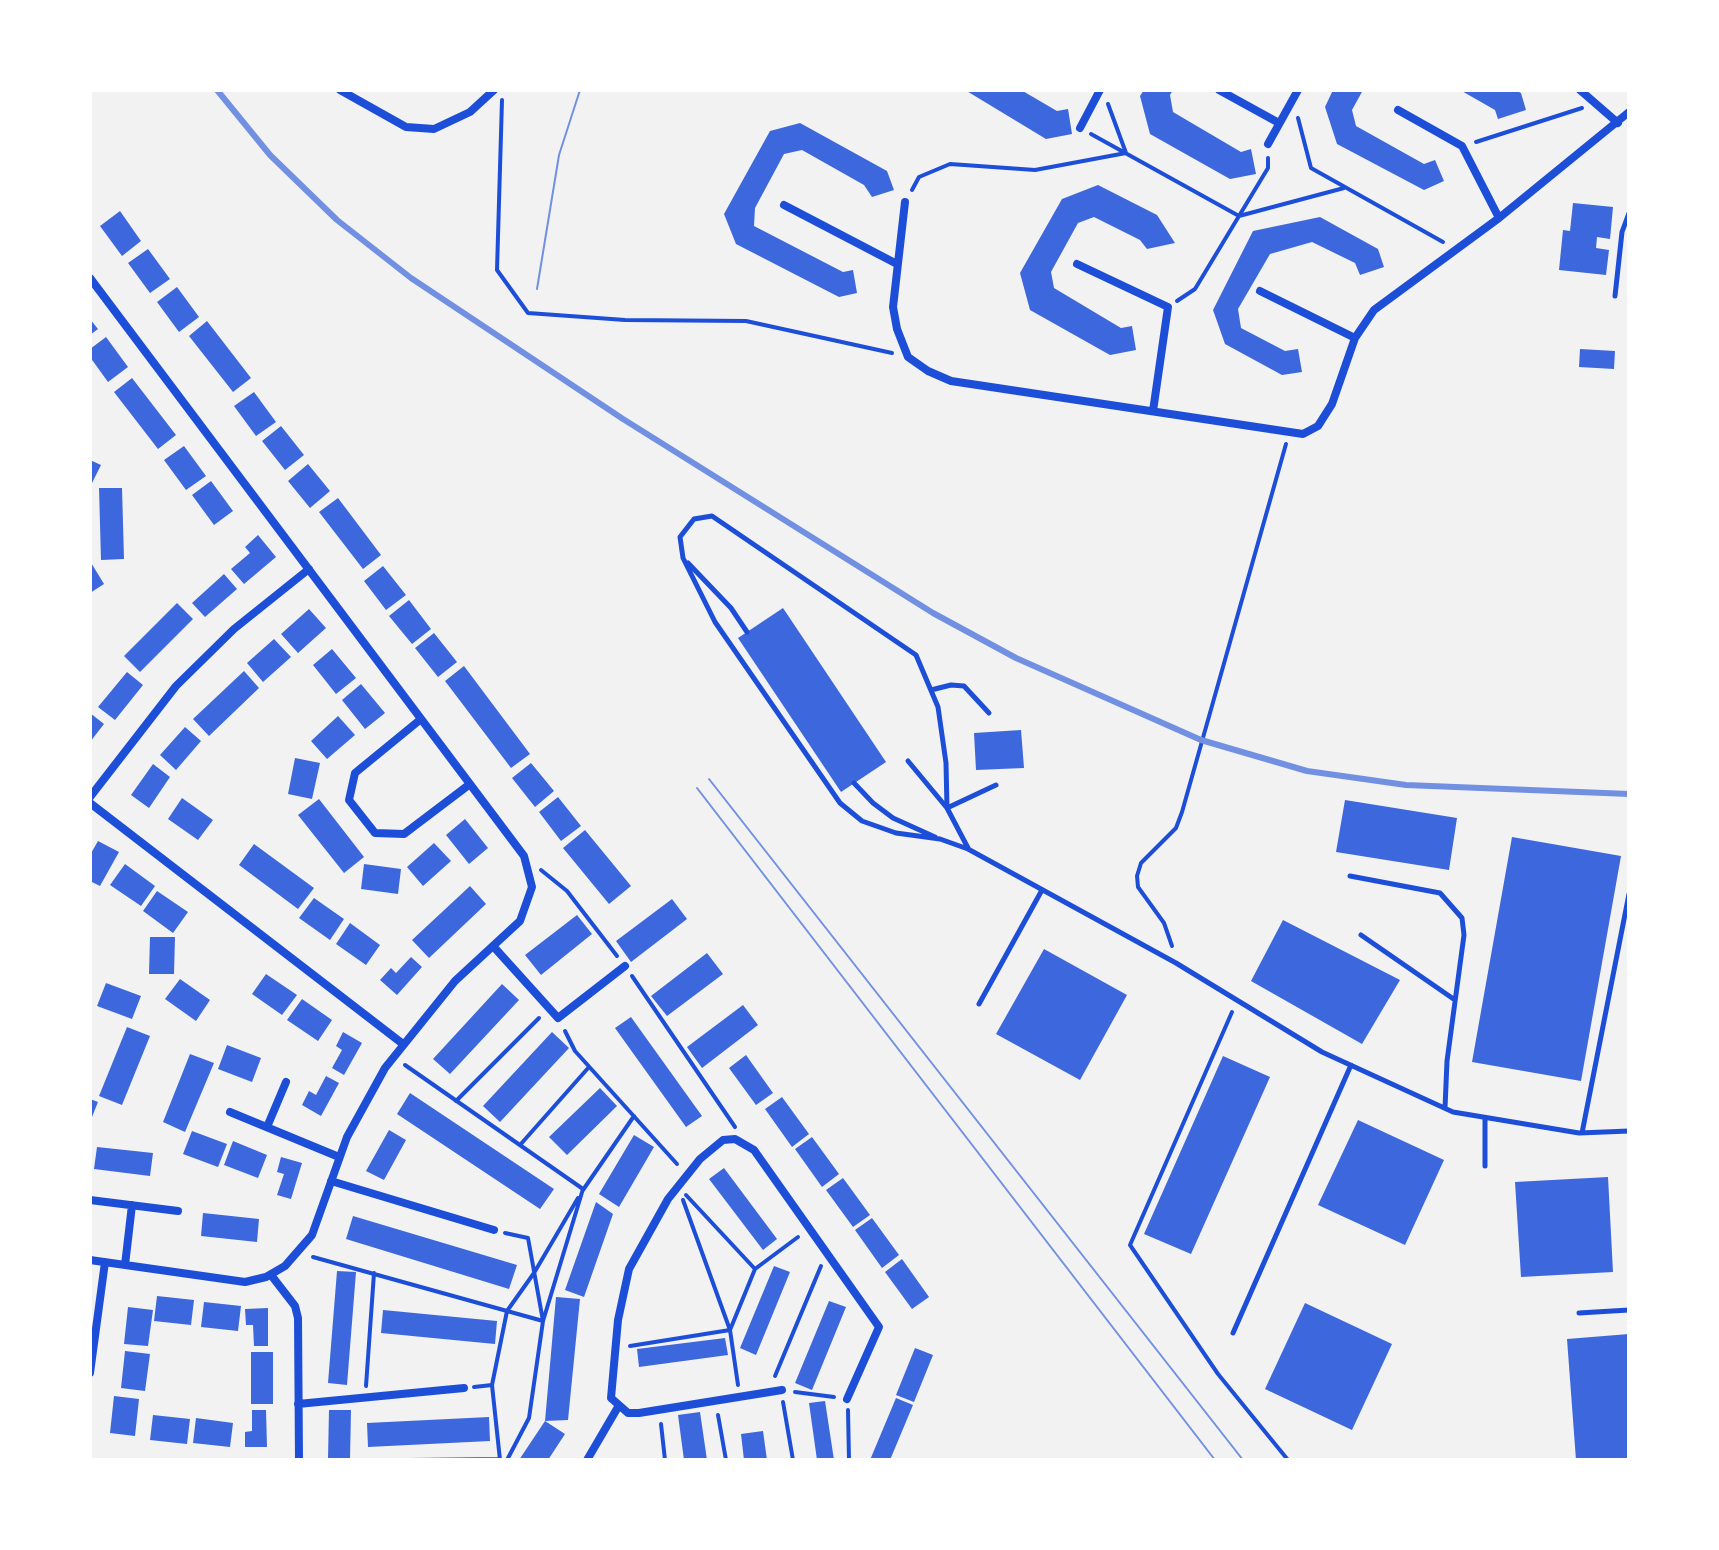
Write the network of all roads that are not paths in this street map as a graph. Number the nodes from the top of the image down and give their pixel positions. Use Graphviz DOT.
graph roads {
  1 [pos="340,90"];
  2 [pos="494,90"];
  3 [pos="1100,90"];
  4 [pos="1219,90"];
  5 [pos="1580,90"];
  6 [pos="1296,94"];
  7 [pos="1398,110"];
  8 [pos="1629,112"];
  9 [pos="1279,123"];
  10 [pos="1618,123"];
  11 [pos="1080,128"];
  12 [pos="1268,144"];
  13 [pos="905,202"];
  14 [pos="784,205"];
  15 [pos="1629,213"];
  16 [pos="1499,218"];
  17 [pos="897,264"];
  18 [pos="1077,264"];
  19 [pos="90,278"];
  20 [pos="1260,291"];
  21 [pos="1615,296"];
  22 [pos="1355,338"];
  23 [pos="1153,411"];
  24 [pos="683,558"];
  25 [pos="309,569"];
  26 [pos="747,632"];
  27 [pos="931,690"];
  28 [pos="989,713"];
  29 [pos="421,719"];
  30 [pos="908,761"];
  31 [pos="854,783"];
  32 [pos="470,784"];
  33 [pos="996,785"];
  34 [pos="90,800"];
  35 [pos="947,808"];
  36 [pos="940,839"];
  37 [pos="968,849"];
  38 [pos="1350,876"];
  39 [pos="1042,890"];
  40 [pos="1629,894"];
  41 [pos="1361,935"];
  42 [pos="493,946"];
  43 [pos="625,966"];
  44 [pos="1455,1000"];
  45 [pos="979,1004"];
  46 [pos="403,1044"];
  47 [pos="1351,1065"];
  48 [pos="286,1082"];
  49 [pos="1445,1108"];
  50 [pos="230,1112"];
  51 [pos="1485,1118"];
  52 [pos="267,1127"];
  53 [pos="1629,1131"];
  54 [pos="1582,1133"];
  55 [pos="339,1157"];
  56 [pos="1485,1166"];
  57 [pos="331,1181"];
  58 [pos="90,1200"];
  59 [pos="132,1205"];
  60 [pos="178,1211"];
  61 [pos="494,1230"];
  62 [pos="90,1260"];
  63 [pos="105,1262"];
  64 [pos="125,1265"];
  65 [pos="271,1275"];
  66 [pos="1629,1310"];
  67 [pos="1579,1313"];
  68 [pos="1233,1333"];
  69 [pos="90,1373"];
  70 [pos="464,1388"];
  71 [pos="782,1390"];
  72 [pos="847,1399"];
  73 [pos="298,1404"];
  74 [pos="618,1407"];
  75 [pos="299,1460"];
  76 [pos="587,1460"];
  1 -- 2 [label="street"];
  3 -- 11 [label="street"];
  4 -- 9 [label="street"];
  5 -- 10 [label="street"];
  6 -- 9 [label="street"];
  7 -- 16 [label="street"];
  8 -- 10 [label="street"];
  9 -- 12 [label="street"];
  10 -- 16 [label="street"];
  13 -- 17 [label="street"];
  14 -- 17 [label="street"];
  15 -- 21 [label="lane"];
  16 -- 22 [label="street"];
  17 -- 23 [label="street"];
  18 -- 23 [label="street"];
  19 -- 25 [label="street"];
  20 -- 22 [label="street"];
  22 -- 23 [label="street"];
  24 -- 26 [label="lane"];
  24 -- 27 [label="lane"];
  24 -- 36 [label="lane"];
  25 -- 29 [label="street"];
  25 -- 34 [label="street"];
  27 -- 28 [label="lane"];
  27 -- 35 [label="lane"];
  29 -- 32 [label="street"];
  29 -- 32 [label="street"];
  30 -- 35 [label="lane"];
  31 -- 36 [label="lane"];
  32 -- 42 [label="street"];
  33 -- 35 [label="lane"];
  34 -- 46 [label="street"];
  35 -- 37 [label="lane"];
  36 -- 37 [label="lane"];
  37 -- 39 [label="lane"];
  38 -- 44 [label="lane"];
  39 -- 45 [label="lane"];
  39 -- 47 [label="lane"];
  40 -- 54 [label="lane"];
  41 -- 44 [label="lane"];
  42 -- 43 [label="street"];
  42 -- 46 [label="street"];
  44 -- 49 [label="lane"];
  46 -- 55 [label="street"];
  47 -- 49 [label="lane"];
  47 -- 68 [label="lane"];
  48 -- 52 [label="street"];
  49 -- 51 [label="lane"];
  50 -- 52 [label="street"];
  51 -- 54 [label="lane"];
  51 -- 56 [label="lane"];
  52 -- 55 [label="street"];
  53 -- 54 [label="lane"];
  55 -- 57 [label="street"];
  57 -- 61 [label="street"];
  57 -- 65 [label="street"];
  58 -- 59 [label="street"];
  59 -- 60 [label="street"];
  59 -- 64 [label="street"];
  62 -- 63 [label="street"];
  63 -- 64 [label="street"];
  63 -- 69 [label="street"];
  64 -- 65 [label="street"];
  65 -- 73 [label="street"];
  66 -- 67 [label="lane"];
  70 -- 73 [label="street"];
  71 -- 74 [label="street"];
  72 -- 74 [label="street"];
  73 -- 75 [label="street"];
  74 -- 76 [label="street"];
}
